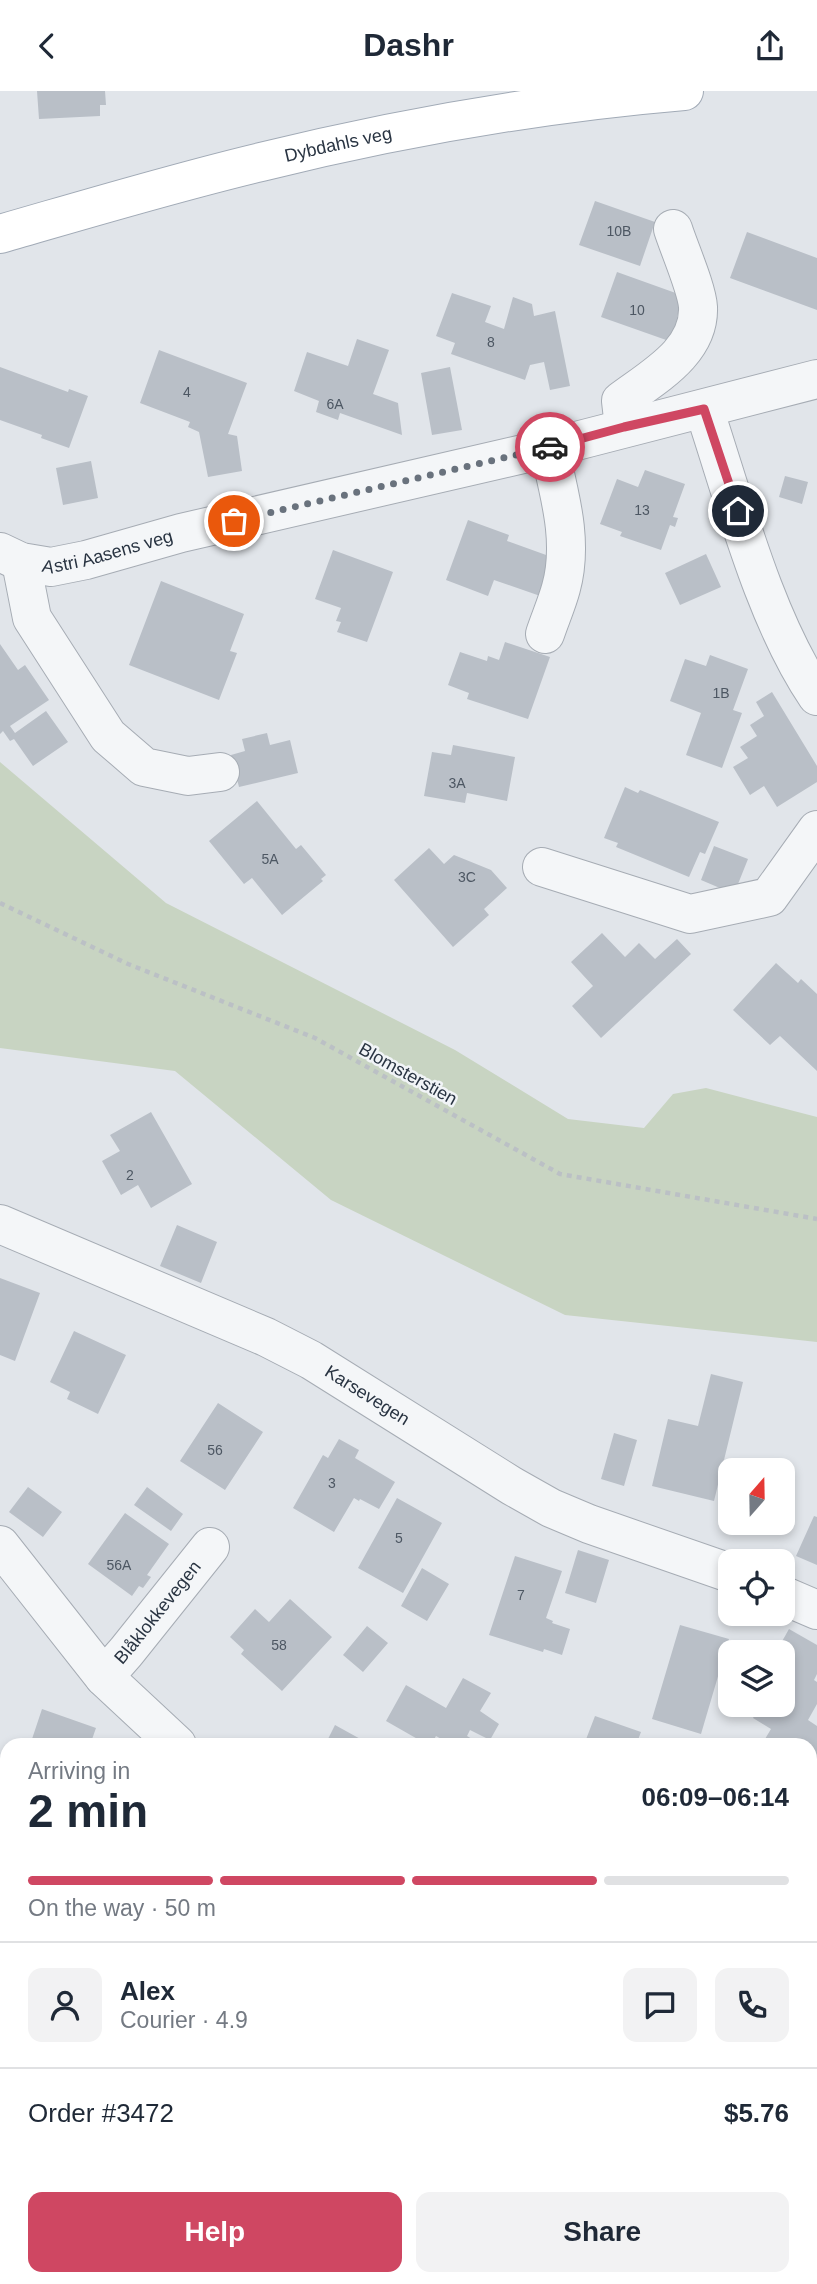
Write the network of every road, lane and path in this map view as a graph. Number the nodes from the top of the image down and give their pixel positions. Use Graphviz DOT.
graph roads {
  1 [pos="684,91"];
  2 [pos="673,229"];
  3 [pos="0,234"];
  4 [pos="817,379"];
  5 [pos="704,409"];
  6 [pos="624,427"];
  7 [pos="549,447"];
  8 [pos="10,557"];
  9 [pos="545,634"];
  10 [pos="817,696"];
  11 [pos="220,772"];
  12 [pos="817,830"];
  13 [pos="542,867"];
  14 [pos="0,903"];
  15 [pos="817,1219"];
  16 [pos="0,1224"];
  17 [pos="0,1545"];
  18 [pos="210,1547"];
  19 [pos="718,1568"];
  20 [pos="795,1601"];
  21 [pos="817,1610"];
  22 [pos="104,1677"];
  23 [pos="169,1738"];
  1 -- 3 [label="main road, Dybdahls veg"];
  2 -- 6 [label="street"];
  4 -- 5 [label="street, Astri Aasens veg"];
  5 -- 6 [label="street, Astri Aasens veg"];
  5 -- 10 [label="street"];
  6 -- 7 [label="street, Astri Aasens veg"];
  7 -- 8 [label="street, Astri Aasens veg"];
  7 -- 9 [label="street"];
  8 -- 11 [label="street"];
  12 -- 13 [label="street"];
  14 -- 15 [label="path, Blomsterstien"];
  16 -- 19 [label="street, Karsevegen"];
  17 -- 22 [label="street, Blåklokkevegen"];
  18 -- 22 [label="street, Blåklokkevegen"];
  20 -- 21 [label="street"];
  22 -- 23 [label="street, Blåklokkevegen"];
}
